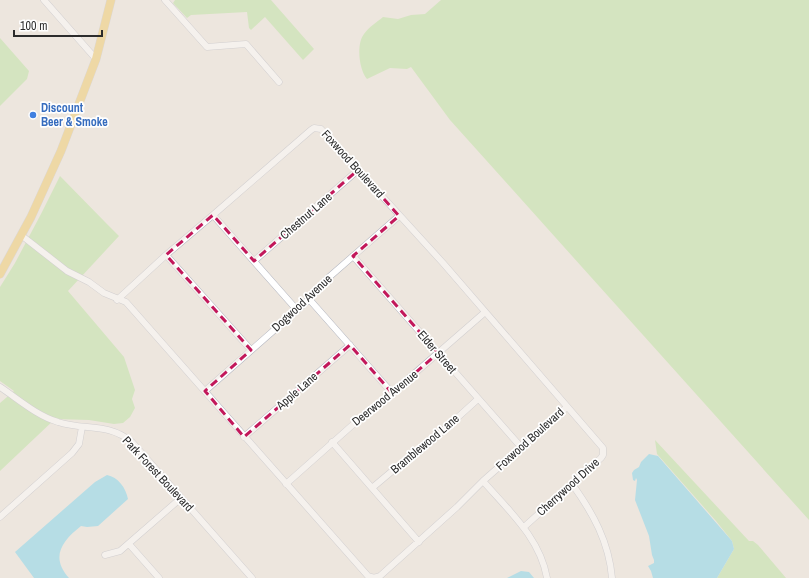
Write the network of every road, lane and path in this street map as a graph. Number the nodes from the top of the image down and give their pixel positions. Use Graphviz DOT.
graph roads {
  1 [pos="44,0"];
  2 [pos="111,0"];
  3 [pos="165,0"];
  4 [pos="96,59"];
  5 [pos="279,82"];
  6 [pos="358,170"];
  7 [pos="214,216"];
  8 [pos="399,216"];
  9 [pos="21,235"];
  10 [pos="166,255"];
  11 [pos="353,256"];
  12 [pos="254,261"];
  13 [pos="0,274"];
  14 [pos="309,299"];
  15 [pos="117,300"];
  16 [pos="297,310"];
  17 [pos="484,312"];
  18 [pos="350,345"];
  19 [pos="251,350"];
  20 [pos="438,353"];
  21 [pos="0,387"];
  22 [pos="205,391"];
  23 [pos="392,393"];
  24 [pos="478,399"];
  25 [pos="567,407"];
  26 [pos="82,427"];
  27 [pos="244,437"];
  28 [pos="332,442"];
  29 [pos="521,448"];
  30 [pos="483,481"];
  31 [pos="286,484"];
  32 [pos="572,484"];
  33 [pos="372,488"];
  34 [pos="181,498"];
  35 [pos="0,517"];
  36 [pos="524,527"];
  37 [pos="419,542"];
  38 [pos="129,544"];
  39 [pos="105,555"];
  40 [pos="159,578"];
  41 [pos="252,578"];
  42 [pos="547,578"];
  43 [pos="612,578"];
  1 -- 4 [label="street"];
  2 -- 4 [label="main road"];
  3 -- 5 [label="street"];
  4 -- 9 [label="main road"];
  6 -- 7 [label="street, Foxwood Boulevard"];
  6 -- 8 [label="street, Foxwood Boulevard"];
  6 -- 12 [label="street, Chestnut Lane"];
  7 -- 10 [label="street, Foxwood Boulevard"];
  7 -- 12 [label="street"];
  8 -- 11 [label="street, Dogwood Avenue"];
  8 -- 17 [label="street, Foxwood Boulevard"];
  9 -- 13 [label="main road"];
  9 -- 15 [label="street, Foxwood Boulevard"];
  10 -- 15 [label="street, Foxwood Boulevard"];
  10 -- 19 [label="street"];
  11 -- 14 [label="street, Dogwood Avenue"];
  11 -- 20 [label="street, Elder Street"];
  12 -- 16 [label="street"];
  14 -- 16 [label="street, Dogwood Avenue"];
  14 -- 18 [label="street"];
  15 -- 22 [label="street, Foxwood Boulevard"];
  16 -- 19 [label="street, Dogwood Avenue"];
  17 -- 20 [label="street, Deerwood Avenue"];
  17 -- 25 [label="street, Foxwood Boulevard"];
  18 -- 23 [label="street"];
  18 -- 27 [label="street, Apple Lane"];
  19 -- 22 [label="street, Dogwood Avenue"];
  20 -- 23 [label="street, Deerwood Avenue"];
  20 -- 24 [label="street, Elder Street"];
  21 -- 26 [label="street, Park Forest Boulevard"];
  22 -- 27 [label="street, Foxwood Boulevard"];
  23 -- 28 [label="street, Deerwood Avenue"];
  24 -- 29 [label="street, Elder Street"];
  24 -- 33 [label="street, Bramblewood Lane"];
  25 -- 29 [label="street, Foxwood Boulevard"];
  25 -- 32 [label="street, Cherrywood Drive"];
  26 -- 34 [label="street, Park Forest Boulevard"];
  26 -- 35 [label="street"];
  27 -- 31 [label="street, Foxwood Boulevard"];
  28 -- 31 [label="street, Deerwood Avenue"];
  28 -- 33 [label="street"];
  29 -- 30 [label="street, Foxwood Boulevard"];
  30 -- 36 [label="street"];
  30 -- 37 [label="street, Foxwood Boulevard"];
  31 -- 37 [label="street, Foxwood Boulevard"];
  32 -- 36 [label="street, Cherrywood Drive"];
  32 -- 43 [label="street"];
  33 -- 37 [label="street"];
  34 -- 38 [label="street"];
  34 -- 41 [label="street, Park Forest Boulevard"];
  36 -- 42 [label="street"];
  38 -- 39 [label="street"];
  38 -- 40 [label="street"];
}
